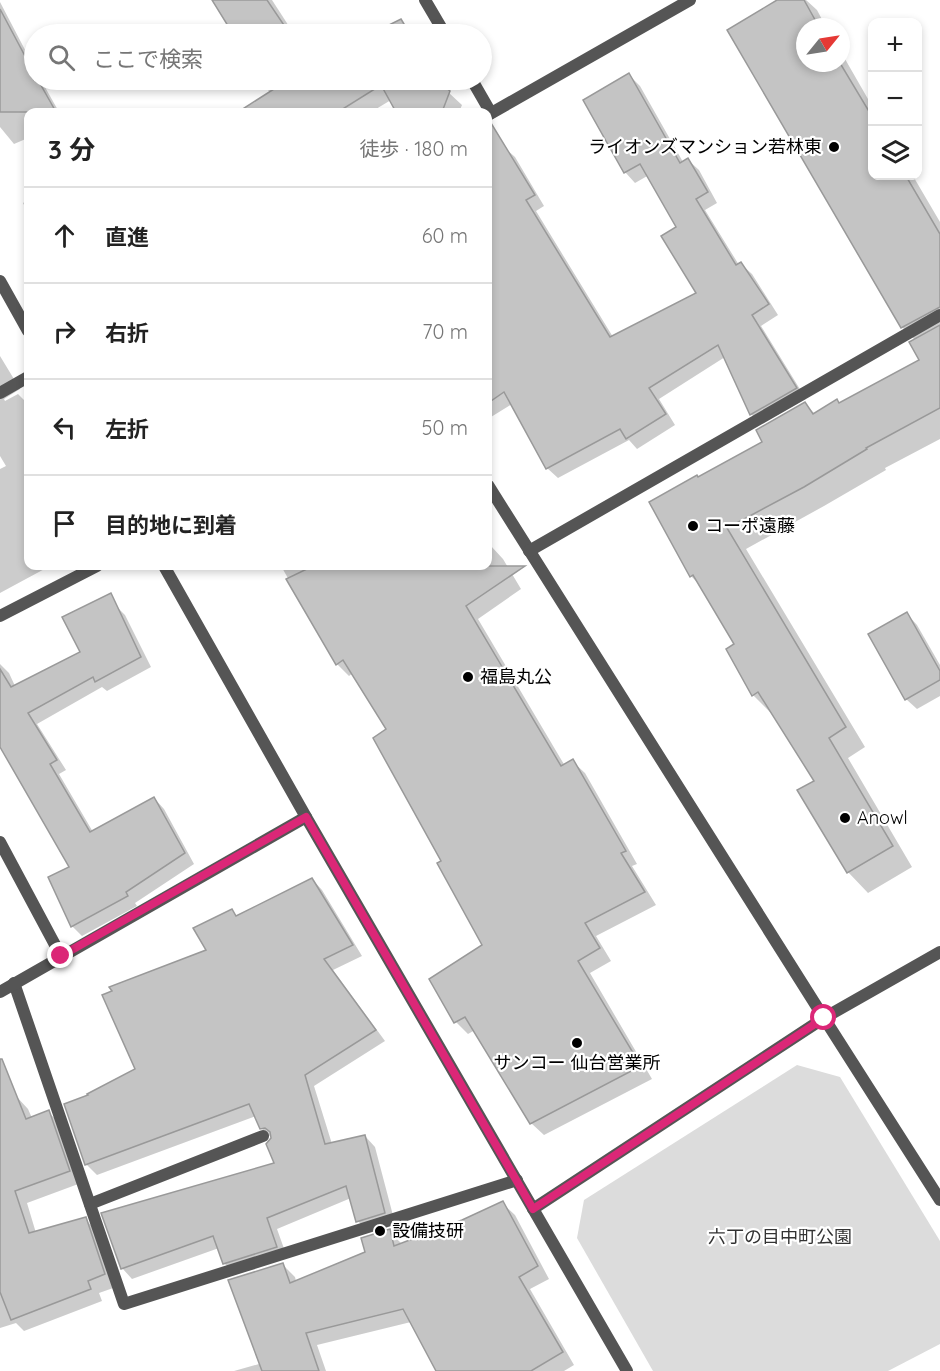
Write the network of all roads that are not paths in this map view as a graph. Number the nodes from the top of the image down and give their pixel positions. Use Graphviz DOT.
graph roads {
  1 [pos="425,0"];
  2 [pos="690,0"];
  3 [pos="439,24"];
  4 [pos="477,90"];
  5 [pos="486,108"];
  6 [pos="492,112"];
  7 [pos="0,281"];
  8 [pos="940,315"];
  9 [pos="24,324"];
  10 [pos="24,379"];
  11 [pos="0,393"];
  12 [pos="492,491"];
  13 [pos="529,551"];
  14 [pos="89,570"];
  15 [pos="166,570"];
  16 [pos="0,616"];
  17 [pos="306,817"];
  18 [pos="0,842"];
  19 [pos="940,952"];
  20 [pos="61,956"];
  21 [pos="14,983"];
  22 [pos="0,992"];
  23 [pos="824,1018"];
  24 [pos="263,1136"];
  25 [pos="517,1180"];
  26 [pos="940,1200"];
  27 [pos="90,1204"];
  28 [pos="533,1209"];
  29 [pos="627,1371"];
  1 -- 3 [label="street"];
  2 -- 6 [label="street"];
  4 -- 5 [label="street"];
  7 -- 9 [label="street"];
  8 -- 13 [label="street"];
  10 -- 11 [label="street"];
  12 -- 13 [label="street"];
  13 -- 23 [label="street"];
  14 -- 16 [label="street"];
  15 -- 17 [label="street"];
  17 -- 20 [label="street"];
  17 -- 25 [label="street"];
  18 -- 20 [label="street"];
  19 -- 23 [label="street"];
  20 -- 21 [label="street"];
  21 -- 22 [label="street"];
  21 -- 27 [label="street"];
  23 -- 26 [label="street"];
  23 -- 28 [label="street"];
  24 -- 27 [label="street"];
  25 -- 27 [label="street"];
  25 -- 28 [label="street"];
  28 -- 29 [label="street"];
}
